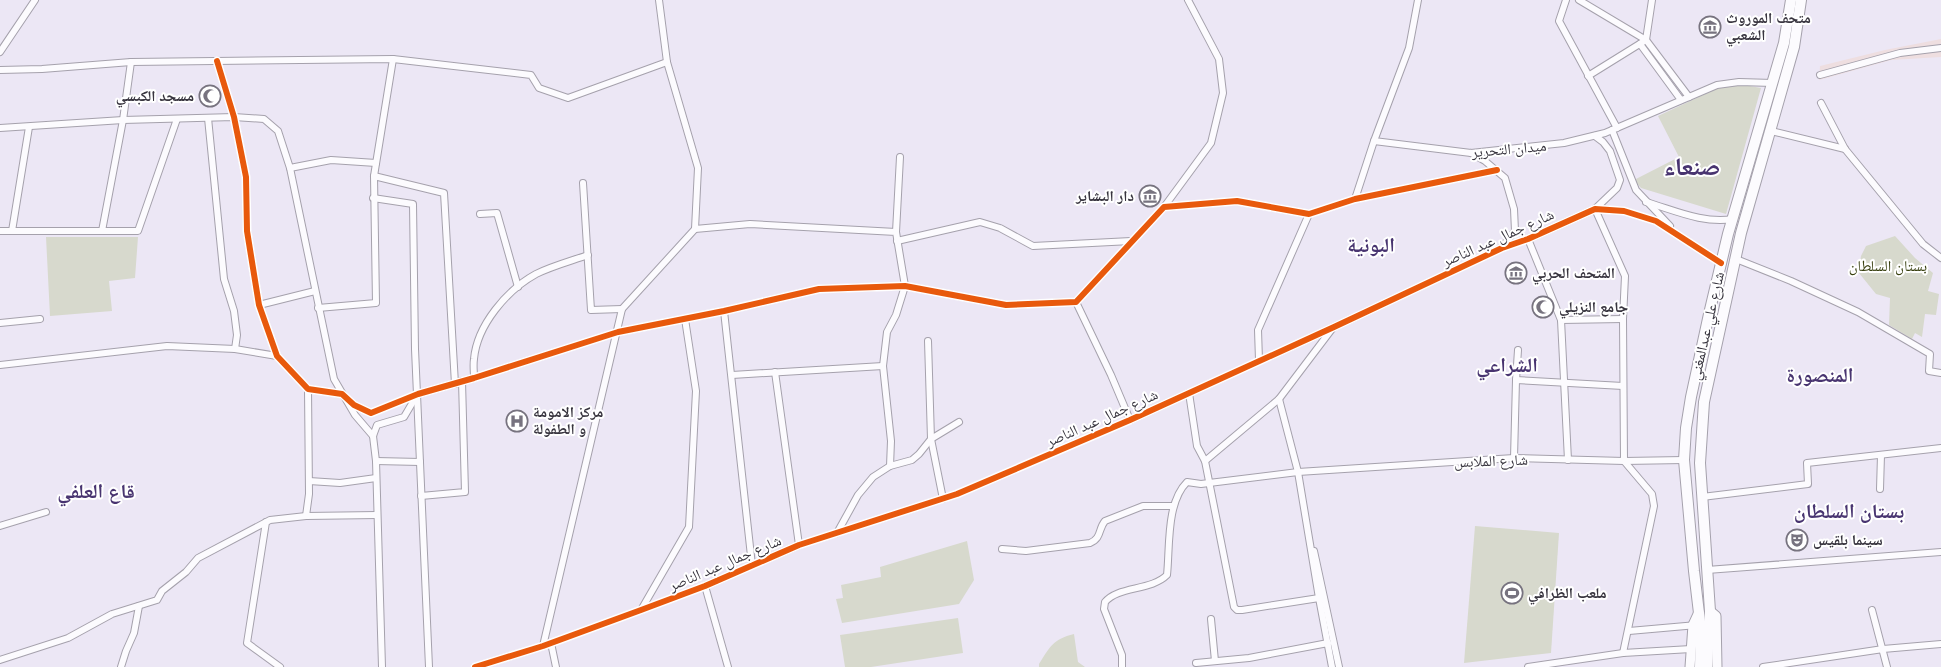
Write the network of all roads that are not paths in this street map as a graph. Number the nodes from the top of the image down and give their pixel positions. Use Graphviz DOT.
graph roads {
  1 [pos="35,0"];
  2 [pos="660,0"];
  3 [pos="1188,0"];
  4 [pos="1418,0"];
  5 [pos="1566,0"];
  6 [pos="1579,0"];
  7 [pos="1652,0"];
  8 [pos="1791,0"];
  9 [pos="1801,0"];
  10 [pos="1590,2"];
  11 [pos="1643,42"];
  12 [pos="1941,48"];
  13 [pos="0,52"];
  14 [pos="392,59"];
  15 [pos="217,61"];
  16 [pos="131,62"];
  17 [pos="667,62"];
  18 [pos="0,70"];
  19 [pos="1820,75"];
  20 [pos="1588,76"];
  21 [pos="1772,83"];
  22 [pos="1689,97"];
  23 [pos="1681,100"];
  24 [pos="1821,103"];
  25 [pos="234,117"];
  26 [pos="208,118"];
  27 [pos="177,119"];
  28 [pos="124,120"];
  29 [pos="28,127"];
  30 [pos="0,128"];
  31 [pos="1615,129"];
  32 [pos="1771,131"];
  33 [pos="1594,136"];
  34 [pos="1374,141"];
  35 [pos="1845,149"];
  36 [pos="1471,154"];
  37 [pos="900,157"];
  38 [pos="376,163"];
  39 [pos="290,168"];
  40 [pos="1497,170"];
  41 [pos="374,176"];
  42 [pos="583,183"];
  43 [pos="373,198"];
  44 [pos="1354,200"];
  45 [pos="1645,201"];
  46 [pos="1164,207"];
  47 [pos="1595,209"];
  48 [pos="480,214"];
  49 [pos="1309,214"];
  50 [pos="1733,219"];
  51 [pos="695,228"];
  52 [pos="0,231"];
  53 [pos="12,231"];
  54 [pos="102,231"];
  55 [pos="896,232"];
  56 [pos="1677,234"];
  57 [pos="1528,239"];
  58 [pos="897,241"];
  59 [pos="1131,241"];
  60 [pos="1502,248"];
  61 [pos="588,255"];
  62 [pos="1941,258"];
  63 [pos="1736,259"];
  64 [pos="1721,262"];
  65 [pos="905,286"];
  66 [pos="518,287"];
  67 [pos="315,291"];
  68 [pos="1076,302"];
  69 [pos="259,305"];
  70 [pos="318,308"];
  71 [pos="622,309"];
  72 [pos="724,311"];
  73 [pos="685,318"];
  74 [pos="40,319"];
  75 [pos="1623,319"];
  76 [pos="1561,320"];
  77 [pos="0,323"];
  78 [pos="1334,327"];
  79 [pos="618,332"];
  80 [pos="928,341"];
  81 [pos="235,348"];
  82 [pos="1518,350"];
  83 [pos="277,356"];
  84 [pos="1259,360"];
  85 [pos="0,365"];
  86 [pos="883,366"];
  87 [pos="775,372"];
  88 [pos="1941,373"];
  89 [pos="732,375"];
  90 [pos="474,378"];
  91 [pos="1516,380"];
  92 [pos="458,382"];
  93 [pos="1565,383"];
  94 [pos="1623,386"];
  95 [pos="308,389"];
  96 [pos="1189,392"];
  97 [pos="342,394"];
  98 [pos="418,394"];
  99 [pos="1280,399"];
  100 [pos="1130,420"];
  101 [pos="959,422"];
  102 [pos="373,436"];
  103 [pos="931,439"];
  104 [pos="1941,448"];
  105 [pos="1881,455"];
  106 [pos="1514,458"];
  107 [pos="1568,460"];
  108 [pos="1684,460"];
  109 [pos="376,461"];
  110 [pos="1206,461"];
  111 [pos="1624,461"];
  112 [pos="420,462"];
  113 [pos="890,466"];
  114 [pos="1298,472"];
  115 [pos="376,478"];
  116 [pos="309,481"];
  117 [pos="1210,483"];
  118 [pos="1880,490"];
  119 [pos="421,496"];
  120 [pos="1702,497"];
  121 [pos="943,499"];
  122 [pos="1173,506"];
  123 [pos="46,512"];
  124 [pos="1305,513"];
  125 [pos="378,514"];
  126 [pos="306,516"];
  127 [pos="266,522"];
  128 [pos="0,526"];
  129 [pos="837,533"];
  130 [pos="799,545"];
  131 [pos="1002,549"];
  132 [pos="1941,552"];
  133 [pos="752,565"];
  134 [pos="1707,570"];
  135 [pos="706,586"];
  136 [pos="1318,598"];
  137 [pos="139,606"];
  138 [pos="641,610"];
  139 [pos="1872,610"];
  140 [pos="1705,612"];
  141 [pos="1211,619"];
  142 [pos="1698,626"];
  143 [pos="1629,631"];
  144 [pos="551,643"];
  145 [pos="1328,643"];
  146 [pos="1941,644"];
  147 [pos="543,646"];
  148 [pos="1691,648"];
  149 [pos="1883,649"];
  150 [pos="1623,653"];
  151 [pos="0,660"];
  152 [pos="1215,661"];
  153 [pos="1196,663"];
  154 [pos="491,665"];
  155 [pos="1548,666"];
  156 [pos="121,667"];
  157 [pos="280,667"];
  158 [pos="382,667"];
  159 [pos="429,667"];
  160 [pos="475,667"];
  161 [pos="556,667"];
  162 [pos="728,667"];
  163 [pos="1122,667"];
  164 [pos="1332,667"];
  165 [pos="1339,667"];
  166 [pos="1528,667"];
  167 [pos="1690,667"];
  168 [pos="1700,667"];
  169 [pos="1707,667"];
  170 [pos="1717,667"];
  171 [pos="1763,667"];
  172 [pos="1887,667"];
  1 -- 13 [label="street"];
  2 -- 17 [label="street"];
  3 -- 46 [label="street"];
  4 -- 34 [label="street"];
  5 -- 20 [label="street"];
  6 -- 10 [label="street"];
  7 -- 11 [label="street"];
  8 -- 21 [label="main road, شارع علي عبدالمغني"];
  9 -- 32 [label="main road, شارع علي عبدالمغني"];
  10 -- 11 [label="street"];
  11 -- 20 [label="street"];
  11 -- 22 [label="street"];
  11 -- 23 [label="street"];
  12 -- 19 [label="street"];
  14 -- 15 [label="street"];
  14 -- 17 [label="street"];
  14 -- 38 [label="street"];
  15 -- 16 [label="street"];
  15 -- 25 [label="street"];
  16 -- 18 [label="street"];
  16 -- 28 [label="street"];
  17 -- 51 [label="street"];
  20 -- 31 [label="street"];
  21 -- 22 [label="street, ميدان التحرير"];
  21 -- 50 [label="main road, شارع علي عبدالمغني"];
  22 -- 23 [label="street, ميدان التحرير"];
  23 -- 31 [label="street, ميدان التحرير"];
  24 -- 35 [label="street"];
  25 -- 26 [label="street"];
  25 -- 39 [label="street"];
  25 -- 69 [label="street"];
  26 -- 27 [label="street"];
  26 -- 81 [label="street"];
  27 -- 28 [label="street"];
  27 -- 54 [label="street"];
  28 -- 29 [label="street"];
  28 -- 54 [label="street"];
  29 -- 30 [label="street"];
  29 -- 53 [label="street"];
  31 -- 33 [label="street, ميدان التحرير"];
  31 -- 45 [label="street"];
  32 -- 35 [label="street"];
  32 -- 63 [label="main road, شارع علي عبدالمغني"];
  33 -- 36 [label="street, ميدان التحرير"];
  33 -- 47 [label="street"];
  34 -- 36 [label="street, ميدان التحرير"];
  34 -- 44 [label="street"];
  35 -- 62 [label="street"];
  36 -- 40 [label="street"];
  37 -- 55 [label="street"];
  38 -- 39 [label="street"];
  38 -- 41 [label="street"];
  39 -- 67 [label="street"];
  40 -- 44 [label="street"];
  40 -- 60 [label="street"];
  41 -- 43 [label="street"];
  41 -- 92 [label="street"];
  42 -- 61 [label="street"];
  43 -- 70 [label="street"];
  43 -- 98 [label="street"];
  44 -- 49 [label="street"];
  45 -- 50 [label="street"];
  45 -- 56 [label="street"];
  46 -- 49 [label="street"];
  46 -- 59 [label="street"];
  47 -- 56 [label="street, شارع جمال عبد الناصر"];
  47 -- 57 [label="street, شارع جمال عبد الناصر"];
  47 -- 75 [label="street"];
  48 -- 66 [label="street"];
  49 -- 84 [label="street"];
  50 -- 64 [label="main road, شارع علي عبدالمغني"];
  51 -- 55 [label="street"];
  51 -- 71 [label="street"];
  52 -- 53 [label="street"];
  53 -- 54 [label="street"];
  55 -- 58 [label="street"];
  56 -- 64 [label="street, شارع جمال عبد الناصر"];
  57 -- 60 [label="street, شارع جمال عبد الناصر"];
  57 -- 76 [label="street"];
  58 -- 59 [label="street"];
  58 -- 65 [label="street"];
  59 -- 68 [label="street"];
  60 -- 78 [label="street, شارع جمال عبد الناصر"];
  61 -- 66 [label="street"];
  61 -- 71 [label="street"];
  63 -- 88 [label="street"];
  63 -- 120 [label="main road, شارع علي عبدالمغني"];
  64 -- 108 [label="main road, شارع علي عبدالمغني"];
  65 -- 68 [label="street"];
  65 -- 72 [label="street"];
  65 -- 86 [label="street"];
  66 -- 90 [label="street"];
  67 -- 69 [label="street"];
  67 -- 70 [label="street"];
  68 -- 100 [label="street"];
  69 -- 83 [label="street"];
  70 -- 97 [label="street"];
  71 -- 79 [label="street"];
  72 -- 73 [label="street"];
  72 -- 89 [label="street"];
  73 -- 79 [label="street"];
  73 -- 138 [label="street"];
  74 -- 77 [label="street"];
  75 -- 76 [label="street"];
  75 -- 94 [label="street"];
  76 -- 93 [label="street"];
  78 -- 84 [label="street, شارع جمال عبد الناصر"];
  78 -- 99 [label="street"];
  79 -- 90 [label="street"];
  79 -- 147 [label="street"];
  80 -- 103 [label="street"];
  81 -- 83 [label="street"];
  81 -- 85 [label="street"];
  82 -- 91 [label="street"];
  83 -- 95 [label="street"];
  84 -- 96 [label="street, شارع جمال عبد الناصر"];
  86 -- 87 [label="street"];
  86 -- 113 [label="street"];
  87 -- 89 [label="street"];
  87 -- 130 [label="street"];
  89 -- 133 [label="street"];
  90 -- 92 [label="street"];
  91 -- 93 [label="street"];
  91 -- 106 [label="street"];
  92 -- 98 [label="street"];
  92 -- 119 [label="street"];
  93 -- 94 [label="street"];
  93 -- 107 [label="street"];
  94 -- 111 [label="street"];
  95 -- 97 [label="street"];
  95 -- 116 [label="street"];
  96 -- 100 [label="street, شارع جمال عبد الناصر"];
  96 -- 110 [label="street"];
  97 -- 98 [label="street"];
  97 -- 102 [label="street"];
  98 -- 102 [label="street"];
  98 -- 112 [label="street"];
  99 -- 110 [label="street"];
  99 -- 114 [label="street"];
  100 -- 121 [label="street, شارع جمال عبد الناصر"];
  101 -- 103 [label="street"];
  102 -- 109 [label="street"];
  103 -- 113 [label="street"];
  103 -- 121 [label="street"];
  104 -- 105 [label="street"];
  105 -- 118 [label="street"];
  105 -- 120 [label="street"];
  106 -- 107 [label="street, شارع الملابس"];
  106 -- 114 [label="street, شارع الملابس"];
  107 -- 111 [label="street, شارع الملابس"];
  108 -- 111 [label="street, شارع الملابس"];
  108 -- 140 [label="main road, شارع علي عبدالمغني"];
  109 -- 112 [label="street"];
  109 -- 115 [label="street"];
  110 -- 117 [label="street"];
  111 -- 143 [label="street"];
  112 -- 119 [label="street"];
  113 -- 129 [label="street"];
  114 -- 117 [label="street, شارع الملابس"];
  114 -- 124 [label="street"];
  115 -- 116 [label="street"];
  115 -- 125 [label="street"];
  116 -- 126 [label="street"];
  117 -- 122 [label="street, شارع الملابس"];
  117 -- 136 [label="street"];
  119 -- 159 [label="street"];
  120 -- 134 [label="main road, شارع علي عبدالمغني"];
  121 -- 129 [label="street, شارع جمال عبد الناصر"];
  122 -- 131 [label="street"];
  122 -- 163 [label="street"];
  123 -- 128 [label="street"];
  124 -- 136 [label="street"];
  124 -- 165 [label="street"];
  125 -- 126 [label="street"];
  125 -- 158 [label="street"];
  126 -- 127 [label="street"];
  127 -- 137 [label="street"];
  127 -- 157 [label="street"];
  129 -- 130 [label="street, شارع جمال عبد الناصر"];
  130 -- 133 [label="street, شارع جمال عبد الناصر"];
  132 -- 134 [label="street"];
  133 -- 135 [label="street, شارع جمال عبد الناصر"];
  134 -- 140 [label="main road, شارع علي عبدالمغني"];
  135 -- 138 [label="street, شارع جمال عبد الناصر"];
  135 -- 162 [label="street"];
  136 -- 145 [label="street"];
  137 -- 151 [label="street"];
  137 -- 156 [label="street"];
  138 -- 144 [label="street, شارع جمال عبد الناصر"];
  139 -- 149 [label="street"];
  140 -- 142 [label="main road, شارع علي عبدالمغني"];
  140 -- 169 [label="main road"];
  140 -- 170 [label="main road"];
  141 -- 152 [label="street"];
  142 -- 143 [label="street"];
  142 -- 148 [label="main road"];
  142 -- 168 [label="main road, شارع علي عبدالمغني"];
  143 -- 150 [label="street"];
  144 -- 147 [label="street, شارع جمال عبد الناصر"];
  144 -- 161 [label="street"];
  145 -- 152 [label="street"];
  145 -- 164 [label="street"];
  146 -- 149 [label="street"];
  147 -- 154 [label="street, شارع جمال عبد الناصر"];
  148 -- 150 [label="street"];
  148 -- 167 [label="main road"];
  149 -- 171 [label="street"];
  149 -- 172 [label="street"];
  150 -- 155 [label="street"];
  152 -- 153 [label="street"];
  154 -- 160 [label="street, شارع جمال عبد الناصر"];
  155 -- 166 [label="street"];
}
